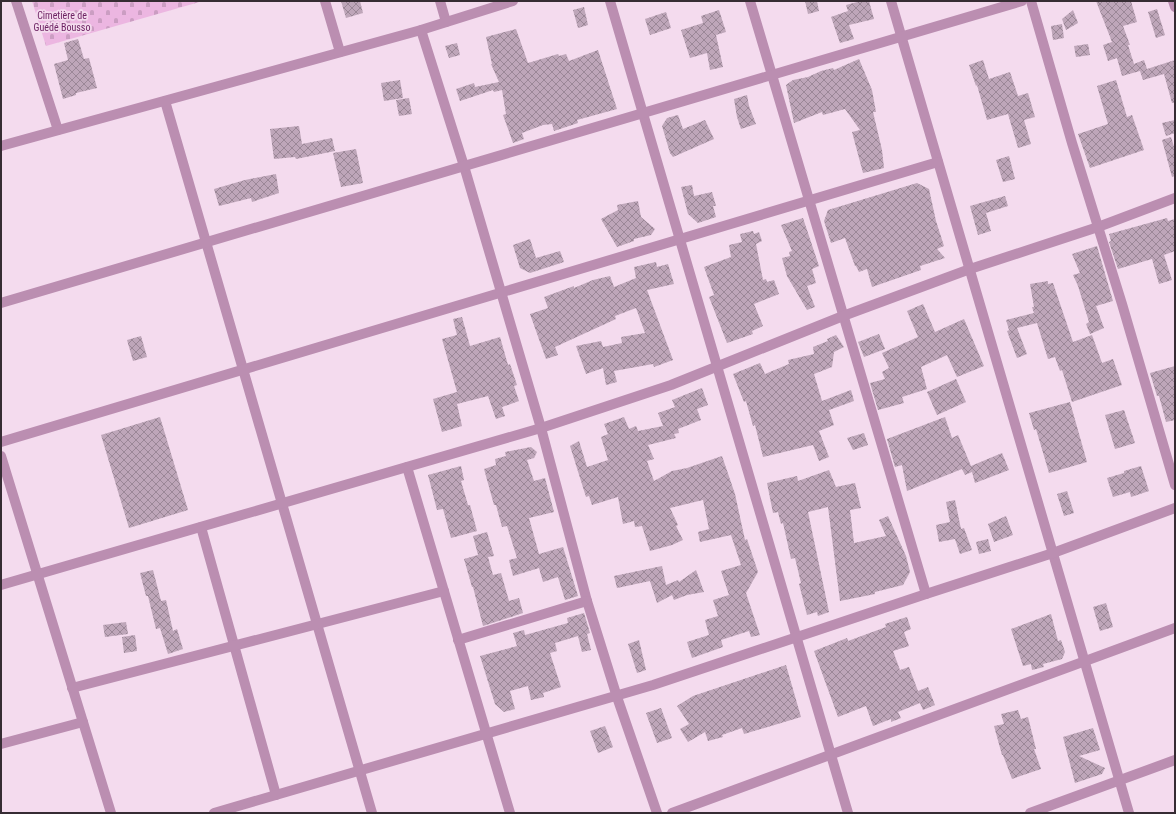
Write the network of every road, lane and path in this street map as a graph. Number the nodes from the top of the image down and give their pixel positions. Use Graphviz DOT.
graph roads {
  1 [pos="16,1"];
  2 [pos="325,1"];
  3 [pos="440,1"];
  4 [pos="513,1"];
  5 [pos="610,1"];
  6 [pos="750,1"];
  7 [pos="891,1"];
  8 [pos="1022,1"];
  9 [pos="1032,1"];
  10 [pos="1173,1"];
  11 [pos="1175,7"];
  12 [pos="446,22"];
  13 [pos="421,30"];
  14 [pos="902,37"];
  15 [pos="340,52"];
  16 [pos="772,75"];
  17 [pos="165,101"];
  18 [pos="643,113"];
  19 [pos="58,130"];
  20 [pos="1,146"];
  21 [pos="938,162"];
  22 [pos="464,166"];
  23 [pos="1175,198"];
  24 [pos="809,201"];
  25 [pos="1098,227"];
  26 [pos="680,239"];
  27 [pos="206,242"];
  28 [pos="970,269"];
  29 [pos="502,292"];
  30 [pos="1,303"];
  31 [pos="843,316"];
  32 [pos="717,367"];
  33 [pos="243,370"];
  34 [pos="541,428"];
  35 [pos="1,442"];
  36 [pos="1,456"];
  37 [pos="407,467"];
  38 [pos="1175,484"];
  39 [pos="282,504"];
  40 [pos="1175,508"];
  41 [pos="201,527"];
  42 [pos="1053,553"];
  43 [pos="37,575"];
  44 [pos="1,585"];
  45 [pos="444,591"];
  46 [pos="926,594"];
  47 [pos="587,601"];
  48 [pos="317,624"];
  49 [pos="1175,628"];
  50 [pos="797,638"];
  51 [pos="458,640"];
  52 [pos="234,646"];
  53 [pos="1084,662"];
  54 [pos="72,688"];
  55 [pos="617,697"];
  56 [pos="83,722"];
  57 [pos="486,734"];
  58 [pos="1,744"];
  59 [pos="831,754"];
  60 [pos="1175,760"];
  61 [pos="360,771"];
  62 [pos="1120,780"];
  63 [pos="276,795"];
  64 [pos="111,813"];
  65 [pos="214,813"];
  66 [pos="372,813"];
  67 [pos="510,813"];
  68 [pos="657,813"];
  69 [pos="672,813"];
  70 [pos="848,813"];
  71 [pos="1030,813"];
  72 [pos="1129,813"];
  1 -- 19 [label="street"];
  2 -- 15 [label="street"];
  3 -- 12 [label="street"];
  4 -- 12 [label="street"];
  5 -- 18 [label="street"];
  6 -- 16 [label="street"];
  7 -- 14 [label="street"];
  8 -- 14 [label="street"];
  9 -- 25 [label="street"];
  10 -- 11 [label="street"];
  12 -- 13 [label="street"];
  13 -- 15 [label="street"];
  13 -- 22 [label="street"];
  14 -- 16 [label="street"];
  14 -- 21 [label="street"];
  15 -- 17 [label="street"];
  16 -- 18 [label="street"];
  16 -- 24 [label="street"];
  17 -- 19 [label="street"];
  17 -- 27 [label="street"];
  18 -- 22 [label="street"];
  18 -- 26 [label="street"];
  19 -- 20 [label="street"];
  21 -- 24 [label="street"];
  21 -- 28 [label="street"];
  22 -- 27 [label="street"];
  22 -- 29 [label="street"];
  23 -- 25 [label="street"];
  24 -- 26 [label="street"];
  24 -- 31 [label="street"];
  25 -- 28 [label="street"];
  25 -- 38 [label="street"];
  26 -- 29 [label="street"];
  26 -- 32 [label="street"];
  27 -- 30 [label="street"];
  27 -- 33 [label="street"];
  28 -- 31 [label="street"];
  28 -- 42 [label="street"];
  29 -- 33 [label="street"];
  29 -- 34 [label="street"];
  31 -- 32 [label="street"];
  31 -- 46 [label="street"];
  32 -- 34 [label="street"];
  32 -- 50 [label="street"];
  33 -- 35 [label="street"];
  33 -- 39 [label="street"];
  34 -- 37 [label="street"];
  34 -- 47 [label="street"];
  36 -- 43 [label="street"];
  37 -- 39 [label="street"];
  37 -- 45 [label="street"];
  39 -- 41 [label="street"];
  39 -- 48 [label="street"];
  40 -- 42 [label="street"];
  41 -- 43 [label="street"];
  41 -- 52 [label="street"];
  42 -- 46 [label="street"];
  42 -- 53 [label="street"];
  43 -- 44 [label="street"];
  43 -- 54 [label="street"];
  45 -- 48 [label="street"];
  45 -- 51 [label="street"];
  46 -- 50 [label="street"];
  47 -- 51 [label="street"];
  47 -- 55 [label="street"];
  48 -- 52 [label="street"];
  48 -- 61 [label="street"];
  49 -- 53 [label="street"];
  50 -- 55 [label="street"];
  50 -- 59 [label="street"];
  51 -- 57 [label="street"];
  52 -- 54 [label="street"];
  52 -- 63 [label="street"];
  53 -- 59 [label="street"];
  53 -- 62 [label="street"];
  54 -- 56 [label="street"];
  55 -- 57 [label="street"];
  55 -- 68 [label="street"];
  56 -- 58 [label="street"];
  56 -- 64 [label="street"];
  57 -- 61 [label="street"];
  57 -- 67 [label="street"];
  59 -- 69 [label="street"];
  59 -- 70 [label="street"];
  60 -- 62 [label="street"];
  61 -- 63 [label="street"];
  61 -- 66 [label="street"];
  62 -- 71 [label="street"];
  62 -- 72 [label="street"];
  63 -- 65 [label="street"];
}
